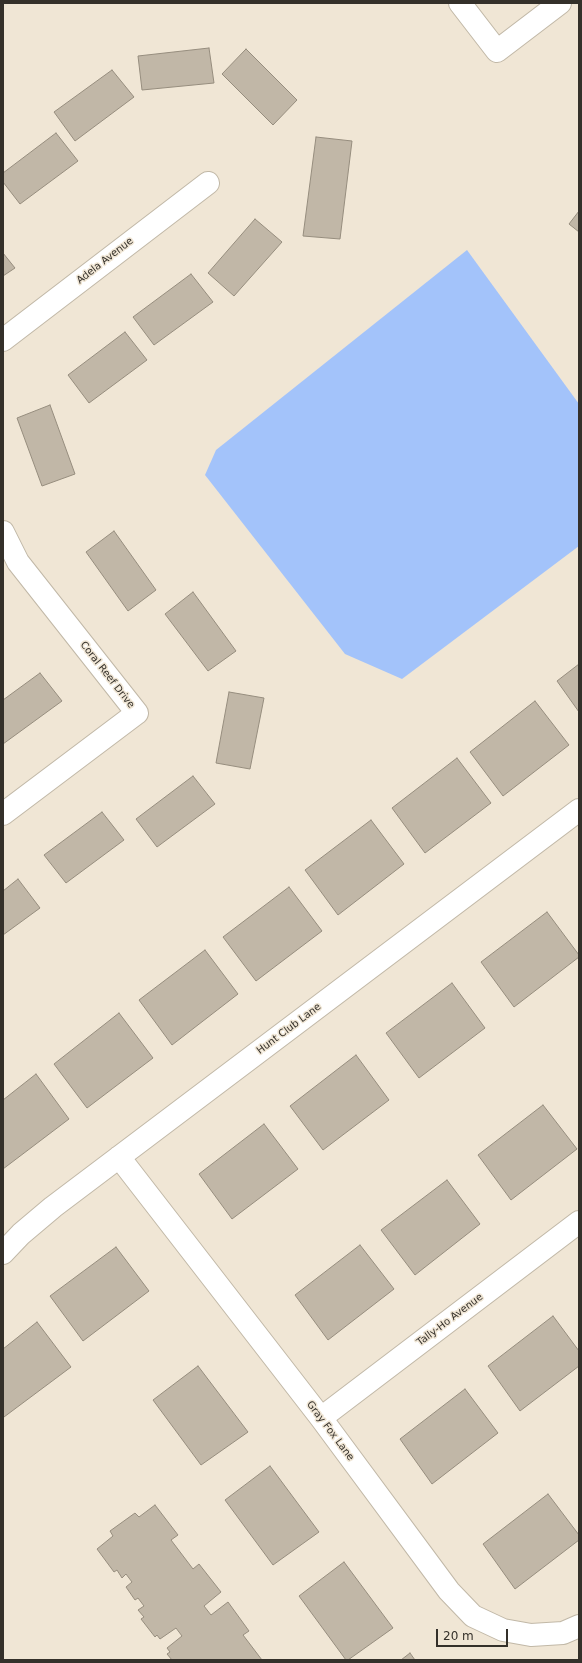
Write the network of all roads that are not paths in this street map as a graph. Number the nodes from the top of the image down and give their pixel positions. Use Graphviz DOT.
graph roads {
  1 [pos="460,3"];
  2 [pos="553,5"];
  3 [pos="208,183"];
  4 [pos="3,340"];
  5 [pos="3,532"];
  6 [pos="579,810"];
  7 [pos="3,814"];
  8 [pos="119,1157"];
  9 [pos="579,1222"];
  10 [pos="3,1254"];
  11 [pos="321,1418"];
  12 [pos="579,1626"];
  1 -- 2 [label="street"];
  3 -- 4 [label="street, Adela Avenue"];
  5 -- 7 [label="street, Coral Reef Drive"];
  6 -- 8 [label="street, Hunt Club Lane"];
  8 -- 10 [label="street, Hunt Club Lane"];
  8 -- 11 [label="street, Gray Fox Lane"];
  9 -- 11 [label="street, Tally-Ho Avenue"];
  11 -- 12 [label="street, Gray Fox Lane"];
}
